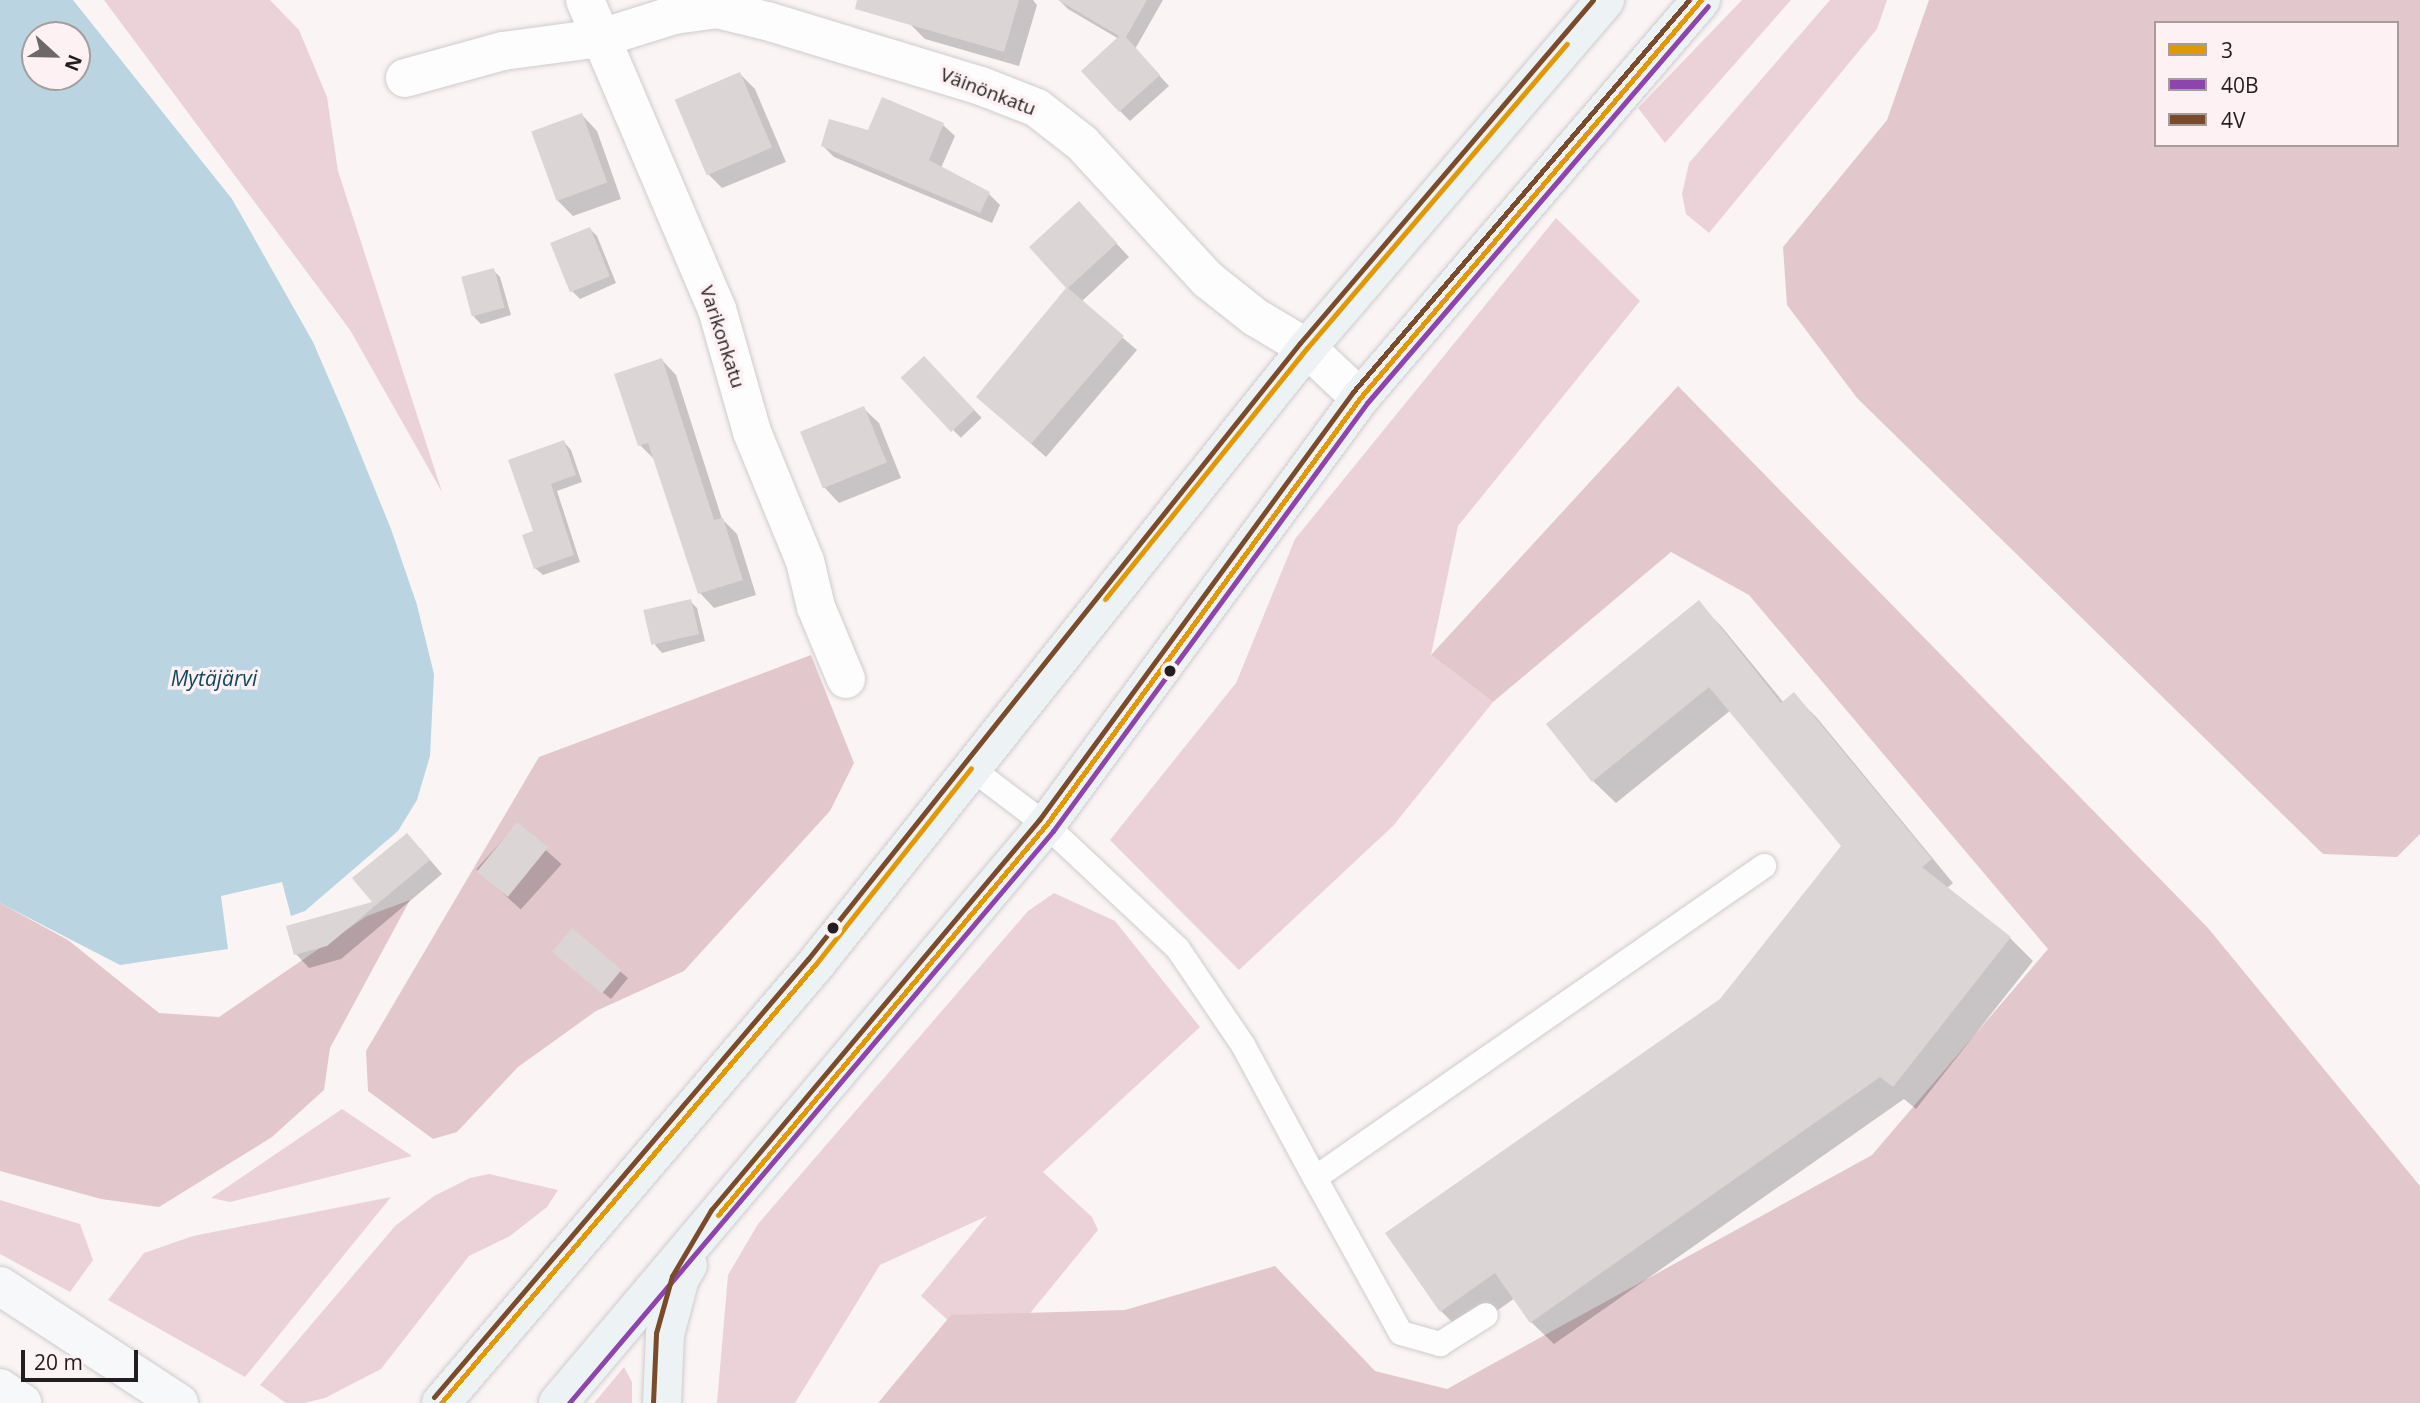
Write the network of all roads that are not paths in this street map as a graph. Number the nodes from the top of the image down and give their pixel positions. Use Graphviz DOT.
graph roads {
  1 [pos="585,0"];
  2 [pos="1605,0"];
  3 [pos="1701,0"];
  4 [pos="601,38"];
  5 [pos="405,78"];
  6 [pos="1307,348"];
  7 [pos="1360,398"];
  8 [pos="846,678"];
  9 [pos="971,768"];
  10 [pos="1046,825"];
  11 [pos="1764,866"];
  12 [pos="1315,1178"];
  13 [pos="718,1215"];
  14 [pos="0,1286"];
  15 [pos="1486,1315"];
  16 [pos="0,1388"];
  17 [pos="22,1403"];
  18 [pos="178,1403"];
  19 [pos="441,1403"];
  20 [pos="558,1403"];
  21 [pos="662,1403"];
  1 -- 4 [label="street, Varikonkatu"];
  2 -- 6 [label="main road"];
  3 -- 7 [label="main road"];
  4 -- 5 [label="street, Väinönkatu"];
  4 -- 6 [label="street, Väinönkatu"];
  4 -- 8 [label="street, Varikonkatu"];
  6 -- 7 [label="street, Väinönkatu"];
  6 -- 9 [label="main road"];
  7 -- 10 [label="main road"];
  9 -- 10 [label="lane"];
  9 -- 19 [label="main road"];
  10 -- 12 [label="lane"];
  10 -- 13 [label="main road"];
  11 -- 12 [label="lane"];
  12 -- 15 [label="lane"];
  13 -- 20 [label="main road"];
  13 -- 21 [label="main road"];
  14 -- 18 [label="main road"];
  16 -- 17 [label="main road"];
}
